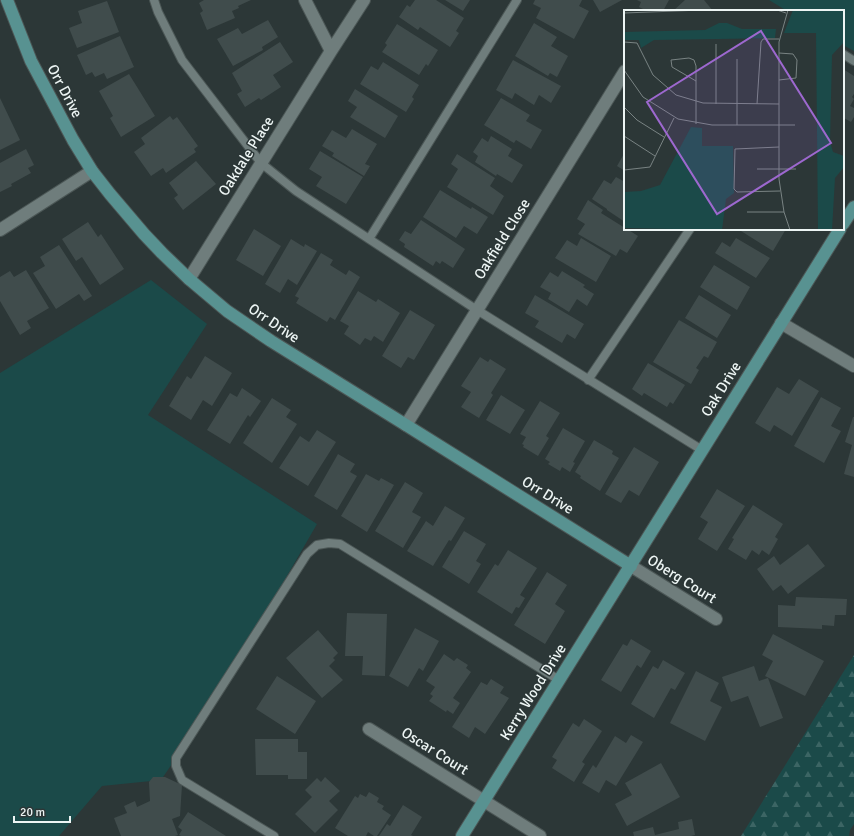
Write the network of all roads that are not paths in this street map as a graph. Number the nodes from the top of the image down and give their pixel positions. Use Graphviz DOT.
graph roads {
  1 [pos="7,0"];
  2 [pos="154,0"];
  3 [pos="305,0"];
  4 [pos="364,0"];
  5 [pos="517,0"];
  6 [pos="331,51"];
  7 [pos="844,55"];
  8 [pos="854,62"];
  9 [pos="624,73"];
  10 [pos="261,162"];
  11 [pos="92,171"];
  12 [pos="854,206"];
  13 [pos="844,222"];
  14 [pos="0,230"];
  15 [pos="689,230"];
  16 [pos="839,230"];
  17 [pos="369,239"];
  18 [pos="189,279"];
  19 [pos="477,310"];
  20 [pos="781,323"];
  21 [pos="854,366"];
  22 [pos="588,380"];
  23 [pos="406,424"];
  24 [pos="702,450"];
  25 [pos="631,566"];
  26 [pos="716,619"];
  27 [pos="559,680"];
  28 [pos="369,728"];
  29 [pos="484,801"];
  30 [pos="274,836"];
  31 [pos="462,836"];
  32 [pos="540,836"];
  1 -- 11 [label="street, Orr Drive"];
  2 -- 10 [label="lane"];
  3 -- 6 [label="street"];
  4 -- 6 [label="street, Oakdale Place"];
  5 -- 17 [label="lane"];
  6 -- 10 [label="street, Oakdale Place"];
  7 -- 8 [label="lane"];
  9 -- 19 [label="street, Oakfield Close"];
  10 -- 17 [label="lane"];
  10 -- 18 [label="street, Oakdale Place"];
  11 -- 14 [label="street"];
  11 -- 18 [label="street, Orr Drive"];
  12 -- 13 [label="street"];
  15 -- 22 [label="lane"];
  16 -- 20 [label="street, Oak Drive"];
  17 -- 19 [label="lane"];
  18 -- 23 [label="street, Orr Drive"];
  19 -- 22 [label="lane"];
  19 -- 23 [label="street, Oakfield Close"];
  20 -- 21 [label="street"];
  20 -- 24 [label="street, Oak Drive"];
  22 -- 24 [label="lane"];
  23 -- 25 [label="street, Orr Drive"];
  24 -- 25 [label="street, Oak Drive"];
  25 -- 26 [label="street, Oberg Court"];
  25 -- 27 [label="street, Kerry Wood Drive"];
  27 -- 29 [label="street, Kerry Wood Drive"];
  27 -- 30 [label="lane"];
  28 -- 29 [label="street, Oscar Court"];
  29 -- 31 [label="street, Kerry Wood Drive"];
  29 -- 32 [label="street, Oscar Court"];
}
